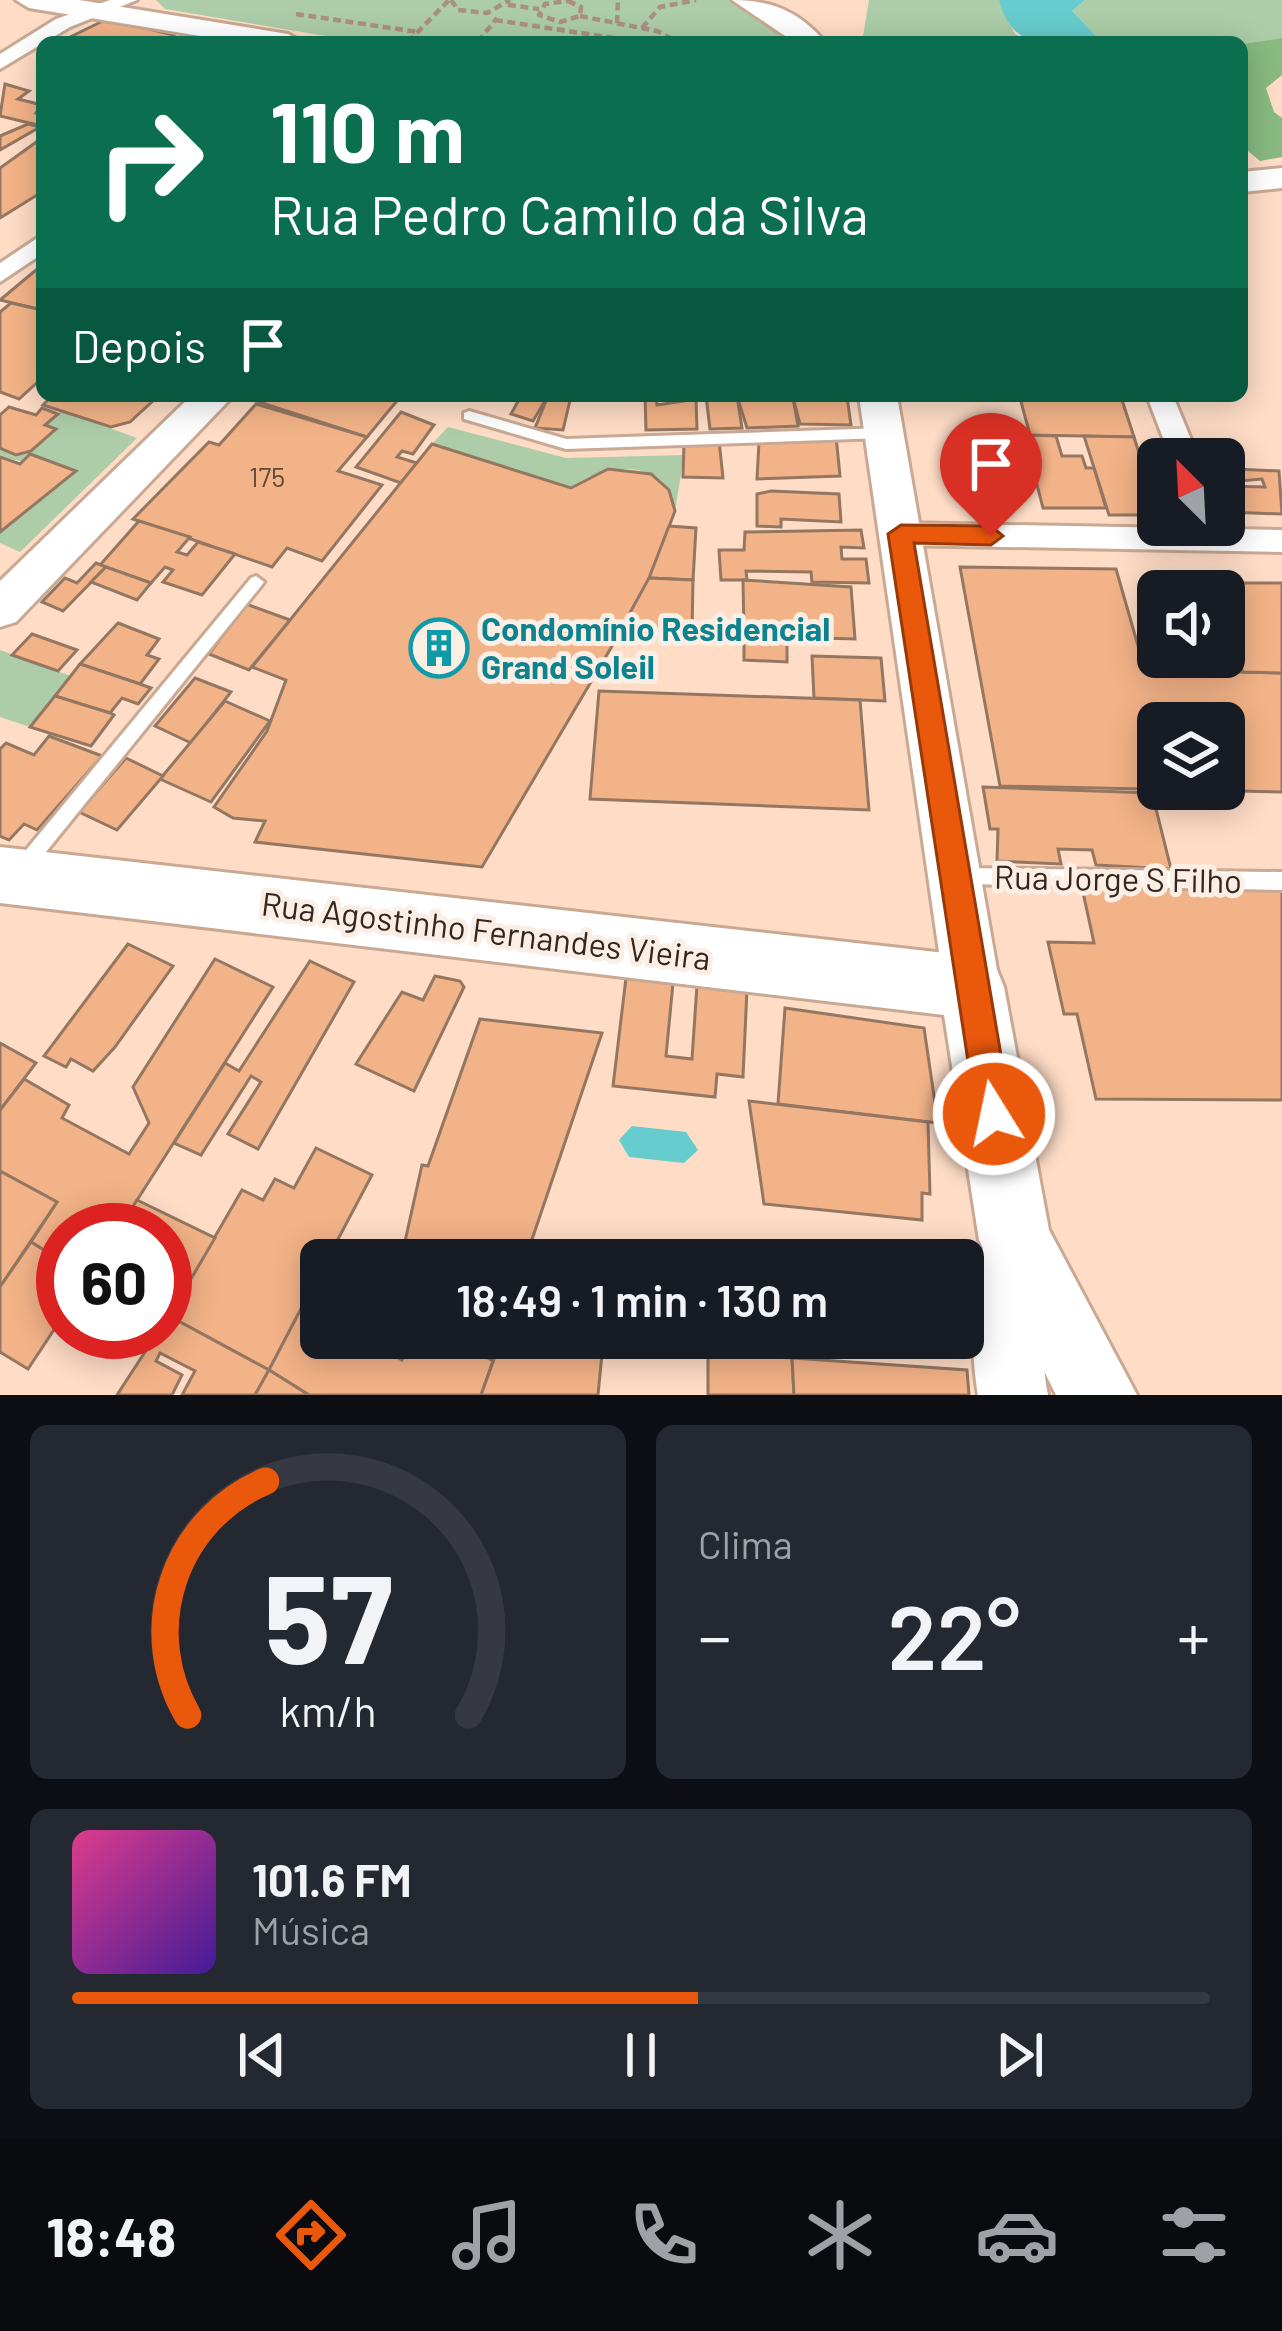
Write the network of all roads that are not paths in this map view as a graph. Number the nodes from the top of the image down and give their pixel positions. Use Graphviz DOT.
graph roads {
  1 [pos="29,0"];
  2 [pos="745,0"];
  3 [pos="118,5"];
  4 [pos="43,36"];
  5 [pos="260,36"];
  6 [pos="804,36"];
  7 [pos="36,40"];
  8 [pos="0,63"];
  9 [pos="1282,178"];
  10 [pos="1248,181"];
  11 [pos="36,247"];
  12 [pos="0,275"];
  13 [pos="208,402"];
  14 [pos="1162,402"];
  15 [pos="882,414"];
  16 [pos="469,416"];
  17 [pos="1177,438"];
  18 [pos="1137,532"];
  19 [pos="901,534"];
  20 [pos="1245,536"];
  21 [pos="1282,541"];
  22 [pos="256,582"];
  23 [pos="0,609"];
  24 [pos="8,876"];
  25 [pos="954,876"];
  26 [pos="1282,881"];
  27 [pos="972,987"];
  28 [pos="1015,1240"];
  29 [pos="1012,1395"];
  30 [pos="1098,1395"];
  1 -- 3 [label="main road"];
  2 -- 6 [label="main road"];
  3 -- 4 [label="street"];
  3 -- 5 [label="main road"];
  7 -- 8 [label="street"];
  9 -- 10 [label="main road"];
  11 -- 12 [label="street"];
  13 -- 23 [label="main road"];
  14 -- 17 [label="street"];
  15 -- 16 [label="lane"];
  15 -- 19 [label="main road"];
  18 -- 19 [label="street"];
  19 -- 25 [label="main road"];
  20 -- 21 [label="street"];
  22 -- 24 [label="lane"];
  24 -- 27 [label="main road, Rua Agostinho Fernandes Vieira"];
  25 -- 26 [label="lane, Rua Jorge S Filho"];
  25 -- 27 [label="main road"];
  27 -- 28 [label="main road"];
  28 -- 29 [label="main road"];
  28 -- 30 [label="main road"];
}
